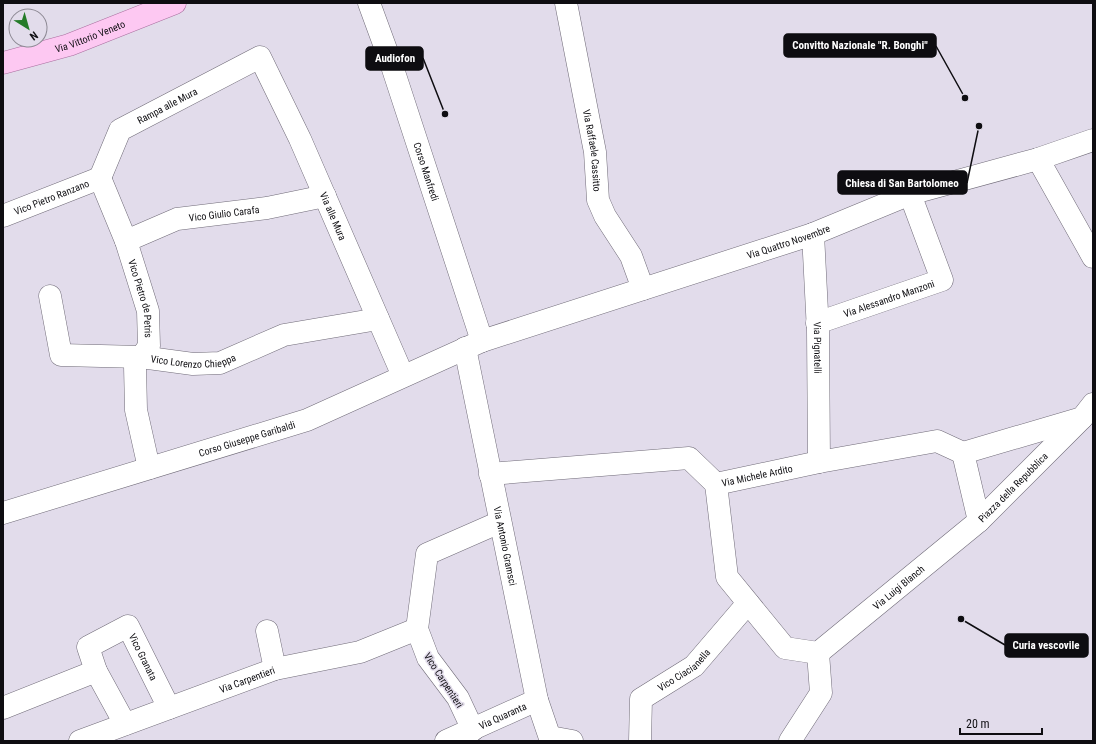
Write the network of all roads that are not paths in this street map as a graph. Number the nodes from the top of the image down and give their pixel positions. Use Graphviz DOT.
graph roads {
  1 [pos="175,3"];
  2 [pos="369,3"];
  3 [pos="566,3"];
  4 [pos="260,57"];
  5 [pos="3,63"];
  6 [pos="1093,140"];
  7 [pos="1038,159"];
  8 [pos="100,178"];
  9 [pos="910,194"];
  10 [pos="325,196"];
  11 [pos="3,216"];
  12 [pos="814,234"];
  13 [pos="126,241"];
  14 [pos="1093,257"];
  15 [pos="643,289"];
  16 [pos="50,296"];
  17 [pos="378,319"];
  18 [pos="817,323"];
  19 [pos="473,345"];
  20 [pos="141,357"];
  21 [pos="403,376"];
  22 [pos="1088,411"];
  23 [pos="963,453"];
  24 [pos="819,462"];
  25 [pos="149,468"];
  26 [pos="490,474"];
  27 [pos="716,484"];
  28 [pos="3,512"];
  29 [pos="978,521"];
  30 [pos="500,522"];
  31 [pos="748,603"];
  32 [pos="417,629"];
  33 [pos="267,631"];
  34 [pos="818,652"];
  35 [pos="275,669"];
  36 [pos="96,671"];
  37 [pos="537,700"];
  38 [pos="3,708"];
  39 [pos="169,708"];
  40 [pos="125,724"];
  41 [pos="461,737"];
  42 [pos="551,739"];
  43 [pos="80,741"];
  44 [pos="572,741"];
  45 [pos="640,741"];
  46 [pos="790,741"];
  1 -- 5 [label="main road, Via Vittorio Veneto"];
  2 -- 19 [label="street, Corso Manfredi"];
  3 -- 15 [label="street, Via Raffaele Cassitto"];
  4 -- 8 [label="street, Rampa alle Mura"];
  4 -- 10 [label="street, Via alle Mura"];
  6 -- 7 [label="street, Via Quattro Novembre"];
  7 -- 9 [label="street, Via Quattro Novembre"];
  7 -- 14 [label="street"];
  8 -- 11 [label="street, Vico Pietro Ranzano"];
  8 -- 13 [label="street, Vico Pietro de Petris"];
  9 -- 12 [label="street, Via Quattro Novembre"];
  9 -- 18 [label="street, Via Alessandro Manzoni"];
  10 -- 13 [label="street, Vico Giulio Carafa"];
  10 -- 17 [label="street, Via alle Mura"];
  12 -- 15 [label="street, Via Quattro Novembre"];
  12 -- 18 [label="street, Via Pignatelli"];
  13 -- 20 [label="street, Vico Pietro de Petris"];
  15 -- 19 [label="street, Via Quattro Novembre"];
  16 -- 20 [label="street, Vico Lorenzo Chieppa"];
  17 -- 20 [label="street, Vico Lorenzo Chieppa"];
  17 -- 21 [label="street, Via alle Mura"];
  18 -- 24 [label="street, Via Pignatelli"];
  19 -- 21 [label="street, Corso Giuseppe Garibaldi"];
  19 -- 26 [label="street, Via Antonio Gramsci"];
  20 -- 25 [label="street, Vico Pietro de Petris"];
  21 -- 25 [label="street, Corso Giuseppe Garibaldi"];
  22 -- 23 [label="street, Piazza della Repubblica"];
  22 -- 29 [label="street, Piazza della Repubblica"];
  23 -- 24 [label="street, Via Michele Ardito"];
  23 -- 29 [label="street, Piazza della Repubblica"];
  24 -- 27 [label="street, Via Michele Ardito"];
  25 -- 28 [label="street, Corso Giuseppe Garibaldi"];
  26 -- 27 [label="street, Via Michele Ardito"];
  26 -- 30 [label="street, Via Antonio Gramsci"];
  27 -- 31 [label="street"];
  29 -- 34 [label="street, Via Luigi Blanch"];
  30 -- 32 [label="street"];
  30 -- 37 [label="street, Via Antonio Gramsci"];
  31 -- 34 [label="street"];
  31 -- 45 [label="street, Vico Ciacianella"];
  32 -- 35 [label="street, Via Carpentieri"];
  32 -- 41 [label="street, Vico Carpentieri"];
  33 -- 35 [label="street"];
  34 -- 46 [label="street"];
  35 -- 39 [label="street, Via Carpentieri"];
  36 -- 38 [label="street"];
  36 -- 39 [label="street, Vico Granata"];
  36 -- 40 [label="street, Vico Granata"];
  37 -- 41 [label="street, Via Quaranta"];
  37 -- 42 [label="street, Via Antonio Gramsci"];
  39 -- 40 [label="street, Via Carpentieri"];
  40 -- 43 [label="street, Via Carpentieri"];
  42 -- 44 [label="street"];
}
